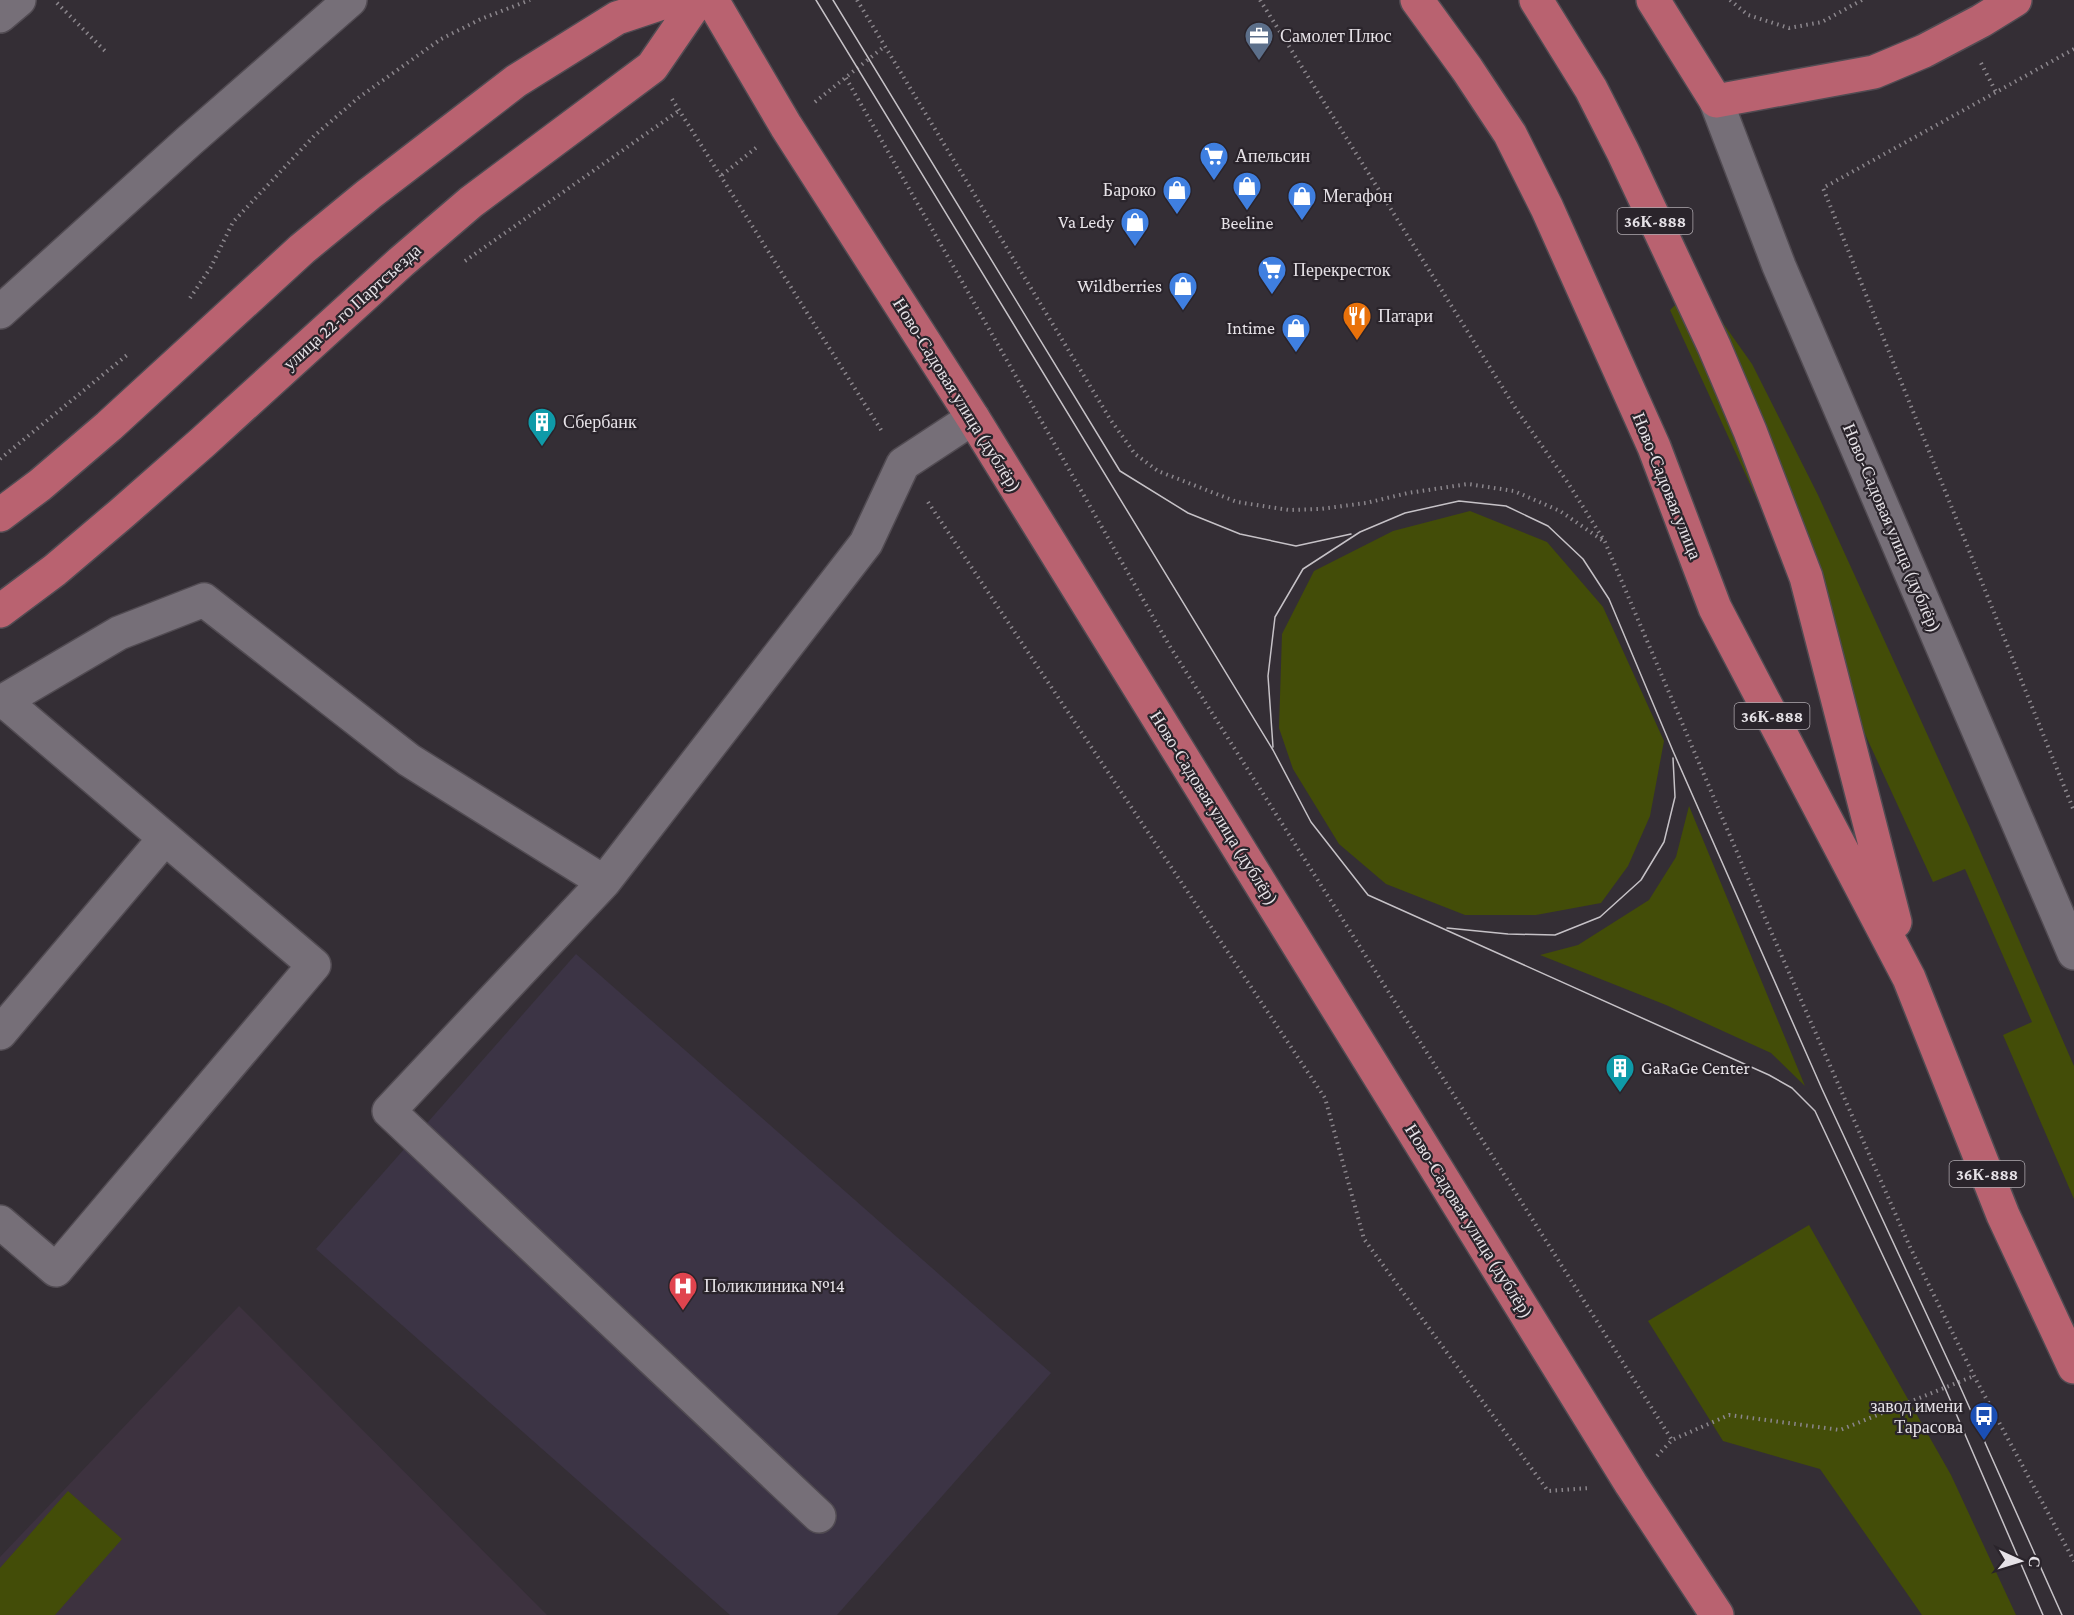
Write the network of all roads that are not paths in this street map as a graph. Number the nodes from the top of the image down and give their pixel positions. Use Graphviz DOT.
graph roads {
  1 [pos="19,0"];
  2 [pos="350,0"];
  3 [pos="671,0"];
  4 [pos="698,0"];
  5 [pos="712,0"];
  6 [pos="1418,0"];
  7 [pos="1536,0"];
  8 [pos="1653,0"];
  9 [pos="2015,0"];
  10 [pos="0,16"];
  11 [pos="1716,101"];
  12 [pos="0,312"];
  13 [pos="973,418"];
  14 [pos="0,515"];
  15 [pos="0,611"];
  16 [pos="2,702"];
  17 [pos="165,838"];
  18 [pos="604,882"];
  19 [pos="2074,953"];
  20 [pos="1909,978"];
  21 [pos="0,1033"];
  22 [pos="0,1221"];
  23 [pos="2074,1367"];
  24 [pos="819,1516"];
  25 [pos="1717,1615"];
  1 -- 10 [label="street"];
  2 -- 12 [label="street"];
  3 -- 14 [label="main road"];
  4 -- 15 [label="main road, улица 22-го Партсъезда"];
  5 -- 13 [label="main road, Ново-Садовая улица (дублёр)"];
  6 -- 20 [label="main road, Ново-Садовая улица / 36К-888"];
  7 -- 20 [label="main road, Ново-Садовая улица / 36К-888"];
  8 -- 11 [label="main road"];
  9 -- 11 [label="main road"];
  11 -- 19 [label="street, Ново-Садовая улица (дублёр)"];
  13 -- 18 [label="street"];
  13 -- 25 [label="main road, Ново-Садовая улица (дублёр)"];
  16 -- 17 [label="street"];
  16 -- 18 [label="street"];
  17 -- 21 [label="street"];
  17 -- 22 [label="street"];
  18 -- 24 [label="street"];
  20 -- 23 [label="main road, Ново-Садовая улица / 36К-888"];
}
